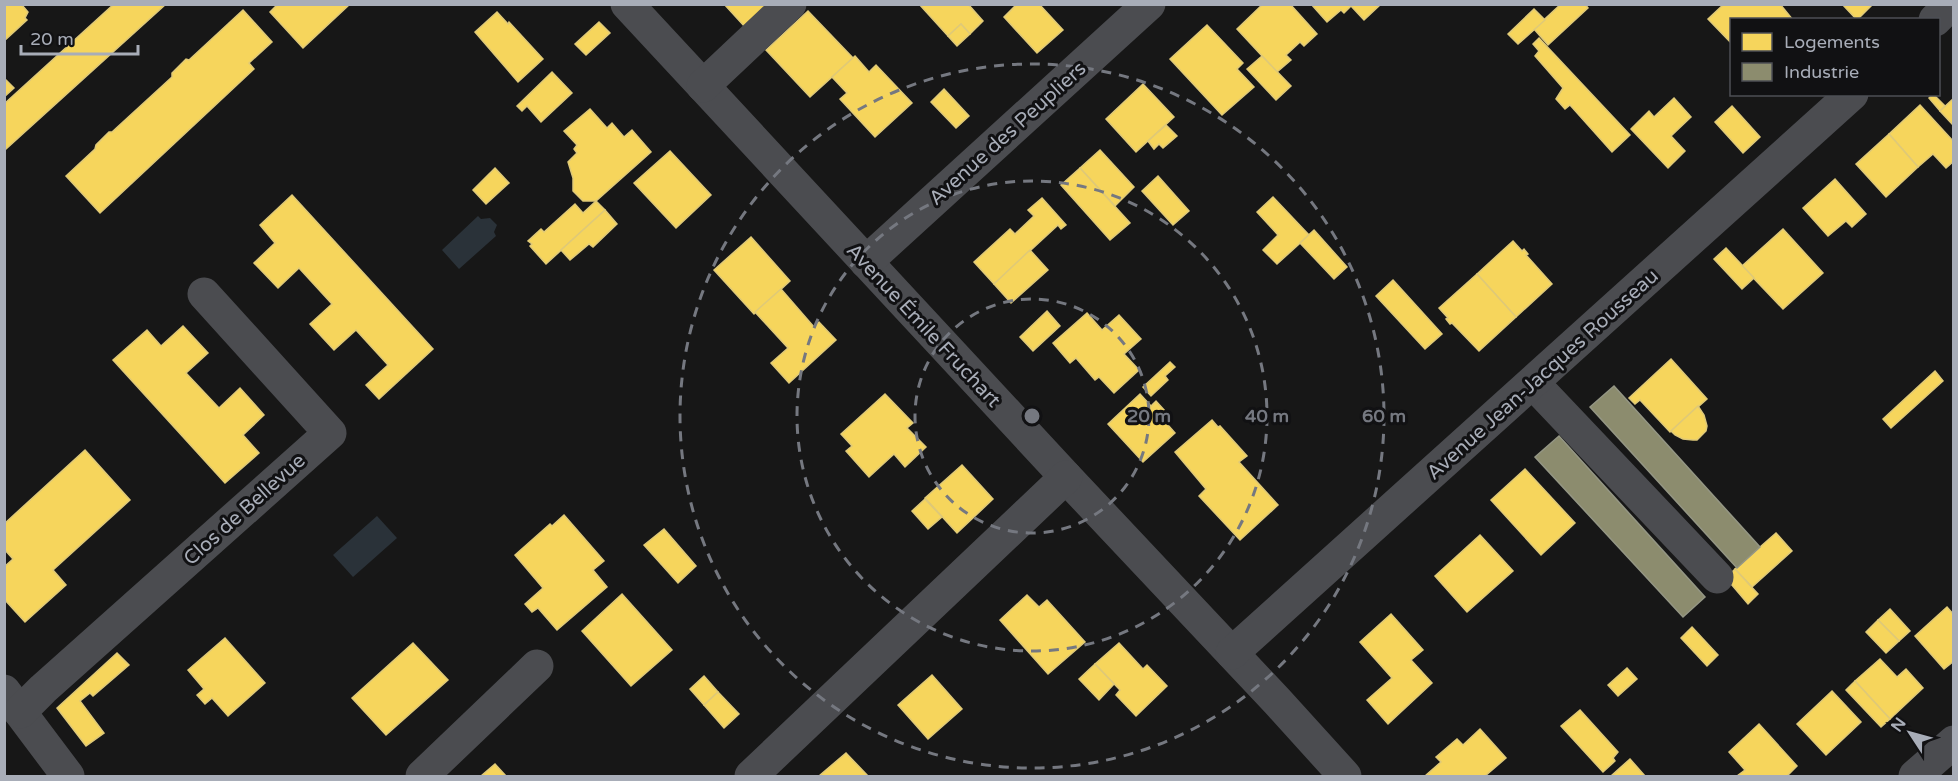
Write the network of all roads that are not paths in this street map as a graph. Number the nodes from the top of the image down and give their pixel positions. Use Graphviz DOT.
graph roads {
  1 [pos="627,4"];
  2 [pos="790,4"];
  3 [pos="1149,4"];
  4 [pos="1951,4"];
  5 [pos="1937,18"];
  6 [pos="703,86"];
  7 [pos="1850,96"];
  8 [pos="866,262"];
  9 [pos="204,294"];
  10 [pos="1533,383"];
  11 [pos="1066,477"];
  12 [pos="1717,577"];
  13 [pos="1232,653"];
  14 [pos="537,666"];
  15 [pos="12,701"];
  16 [pos="1953,742"];
  17 [pos="68,777"];
  18 [pos="422,777"];
  19 [pos="751,777"];
  20 [pos="1345,777"];
  21 [pos="1915,777"];
  1 -- 6 [label="street, Avenue Émile Fruchart"];
  2 -- 6 [label="street"];
  3 -- 8 [label="street, Avenue des Peupliers"];
  4 -- 5 [label="street"];
  6 -- 8 [label="street, Avenue Émile Fruchart"];
  7 -- 10 [label="street, Avenue Jean-Jacques Rousseau"];
  8 -- 11 [label="street, Avenue Émile Fruchart"];
  9 -- 15 [label="street, Clos de Bellevue"];
  10 -- 12 [label="street"];
  10 -- 13 [label="street, Avenue Jean-Jacques Rousseau"];
  11 -- 13 [label="street, Avenue Émile Fruchart"];
  11 -- 19 [label="street"];
  13 -- 20 [label="street, Avenue Émile Fruchart"];
  14 -- 18 [label="street"];
  15 -- 17 [label="street"];
  16 -- 21 [label="street"];
}
